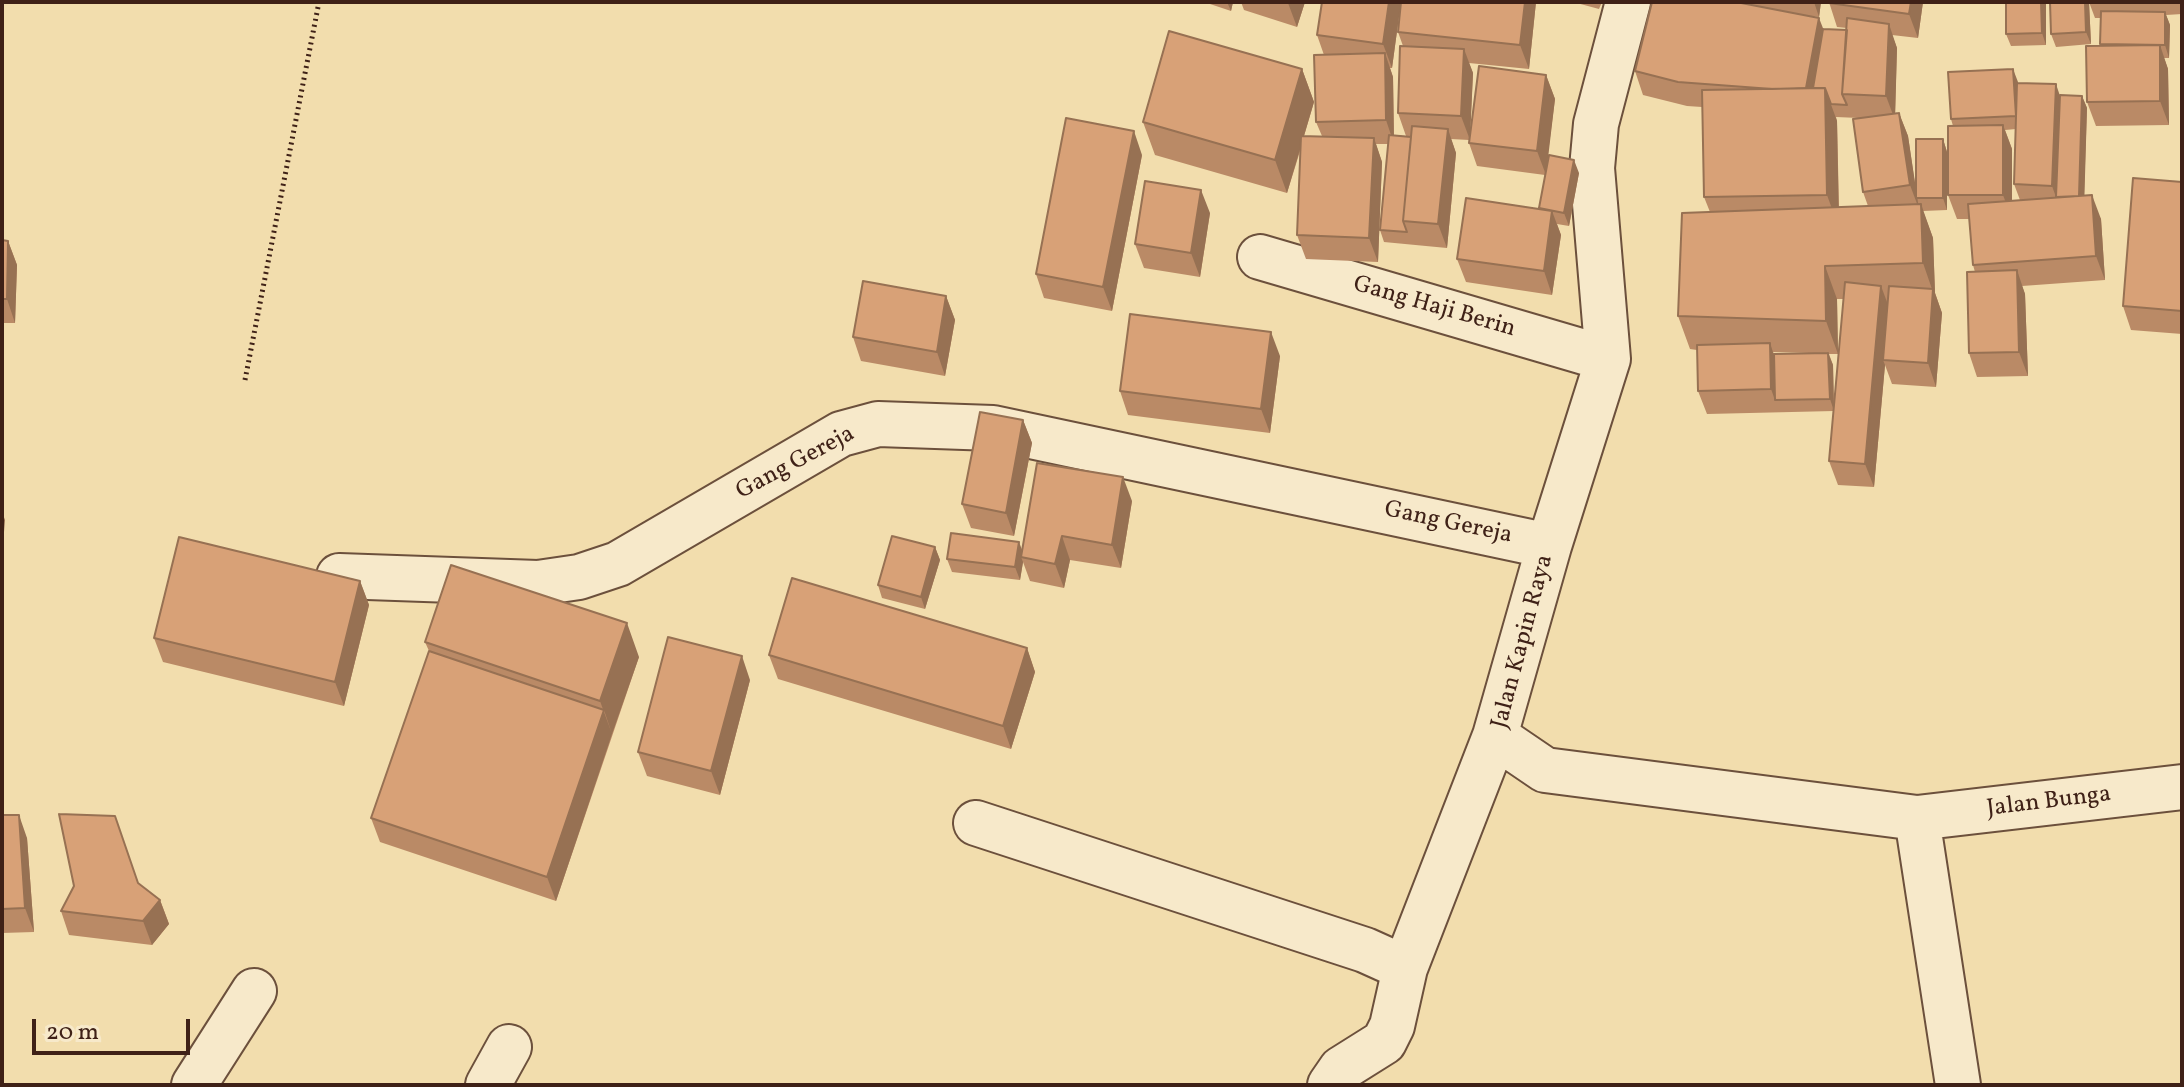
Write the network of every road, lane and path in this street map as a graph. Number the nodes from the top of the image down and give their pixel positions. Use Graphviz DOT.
graph roads {
  1 [pos="319,2"];
  2 [pos="1628,2"];
  3 [pos="1260,257"];
  4 [pos="1608,359"];
  5 [pos="245,380"];
  6 [pos="1549,546"];
  7 [pos="339,576"];
  8 [pos="1495,736"];
  9 [pos="2182,787"];
  10 [pos="1917,818"];
  11 [pos="976,823"];
  12 [pos="1405,968"];
  13 [pos="254,991"];
  14 [pos="509,1047"];
  15 [pos="1950,1073"];
  16 [pos="194,1085"];
  17 [pos="488,1085"];
  18 [pos="1330,1085"];
  1 -- 5 [label="path"];
  2 -- 4 [label="street, Jalan Kapin Raya"];
  3 -- 4 [label="street, Gang Haji Berin"];
  4 -- 6 [label="street, Jalan Kapin Raya"];
  6 -- 7 [label="street, Gang Gereja"];
  6 -- 8 [label="street, Jalan Kapin Raya"];
  8 -- 10 [label="street, Jalan Kapin Raya"];
  8 -- 12 [label="street"];
  9 -- 10 [label="street, Jalan Bunga"];
  10 -- 15 [label="street"];
  11 -- 12 [label="street"];
  12 -- 18 [label="street"];
  13 -- 16 [label="street"];
  14 -- 17 [label="street"];
}
